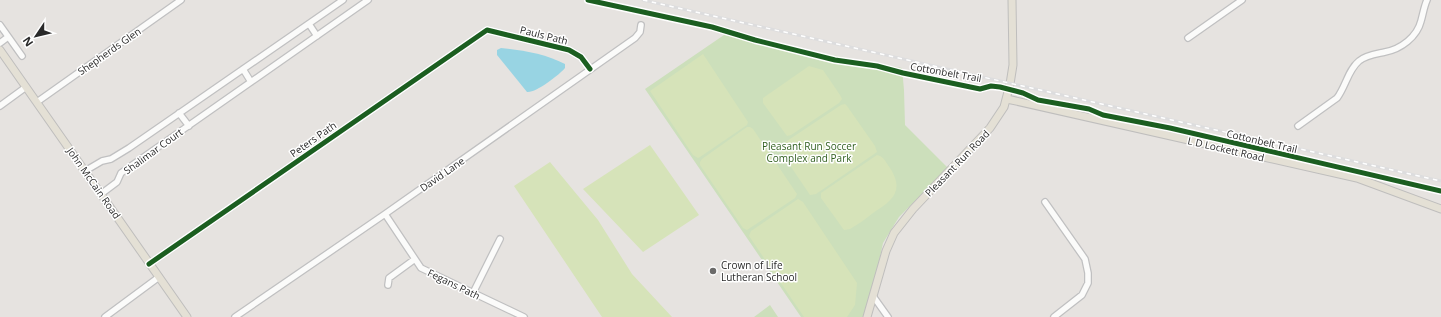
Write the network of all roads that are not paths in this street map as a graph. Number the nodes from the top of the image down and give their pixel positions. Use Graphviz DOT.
graph roads {
  1 [pos="181,0"];
  2 [pos="343,0"];
  3 [pos="368,0"];
  4 [pos="1012,0"];
  5 [pos="1242,0"];
  6 [pos="1427,0"];
  7 [pos="309,24"];
  8 [pos="0,25"];
  9 [pos="641,26"];
  10 [pos="487,30"];
  11 [pos="317,36"];
  12 [pos="8,37"];
  13 [pos="1188,38"];
  14 [pos="0,43"];
  15 [pos="0,50"];
  16 [pos="22,56"];
  17 [pos="242,69"];
  18 [pos="590,69"];
  19 [pos="251,82"];
  20 [pos="26,87"];
  21 [pos="1007,99"];
  22 [pos="36,102"];
  23 [pos="0,106"];
  24 [pos="179,113"];
  25 [pos="189,126"];
  26 [pos="1298,126"];
  27 [pos="86,172"];
  28 [pos="101,194"];
  29 [pos="1045,202"];
  30 [pos="1441,209"];
  31 [pos="385,214"];
  32 [pos="500,239"];
  33 [pos="415,259"];
  34 [pos="150,264"];
  35 [pos="159,277"];
  36 [pos="388,285"];
  37 [pos="473,293"];
  38 [pos="873,296"];
  39 [pos="105,317"];
  40 [pos="187,317"];
  41 [pos="235,317"];
  42 [pos="524,317"];
  43 [pos="867,317"];
  44 [pos="888,317"];
  45 [pos="1054,317"];
  1 -- 22 [label="street, Shepherds Glen"];
  2 -- 7 [label="street, Shalimar Court"];
  3 -- 11 [label="street, Shalimar Court"];
  4 -- 21 [label="main road, Pleasant Run Road"];
  5 -- 13 [label="street"];
  6 -- 26 [label="street"];
  7 -- 11 [label="street"];
  7 -- 17 [label="street, Shalimar Court"];
  8 -- 12 [label="street"];
  9 -- 18 [label="street, David Lane"];
  10 -- 18 [label="street, Pauls Path"];
  10 -- 34 [label="street, Peters Path"];
  11 -- 19 [label="street, Shalimar Court"];
  12 -- 14 [label="street"];
  12 -- 16 [label="street"];
  15 -- 20 [label="main road, John McCain Road"];
  17 -- 19 [label="street"];
  17 -- 24 [label="street, Shalimar Court"];
  18 -- 31 [label="street, David Lane"];
  19 -- 25 [label="street, Shalimar Court"];
  20 -- 22 [label="main road, John McCain Road"];
  20 -- 23 [label="street"];
  21 -- 30 [label="main road, L D Lockett Road"];
  21 -- 38 [label="main road, Pleasant Run Road"];
  22 -- 27 [label="main road, John McCain Road"];
  24 -- 25 [label="street, Shalimar Court"];
  24 -- 27 [label="street, Shalimar Court"];
  25 -- 28 [label="street, Shalimar Court"];
  27 -- 28 [label="main road, John McCain Road"];
  28 -- 34 [label="main road, John McCain Road"];
  29 -- 45 [label="street"];
  31 -- 33 [label="street, Fegans Path"];
  31 -- 41 [label="street, David Lane"];
  32 -- 37 [label="street"];
  33 -- 36 [label="street"];
  33 -- 37 [label="street, Fegans Path"];
  34 -- 35 [label="main road, John McCain Road"];
  35 -- 39 [label="street"];
  35 -- 40 [label="main road, John McCain Road"];
  37 -- 42 [label="street, Fegans Path"];
  38 -- 43 [label="main road, Pleasant Run Road"];
  38 -- 44 [label="street"];
}
